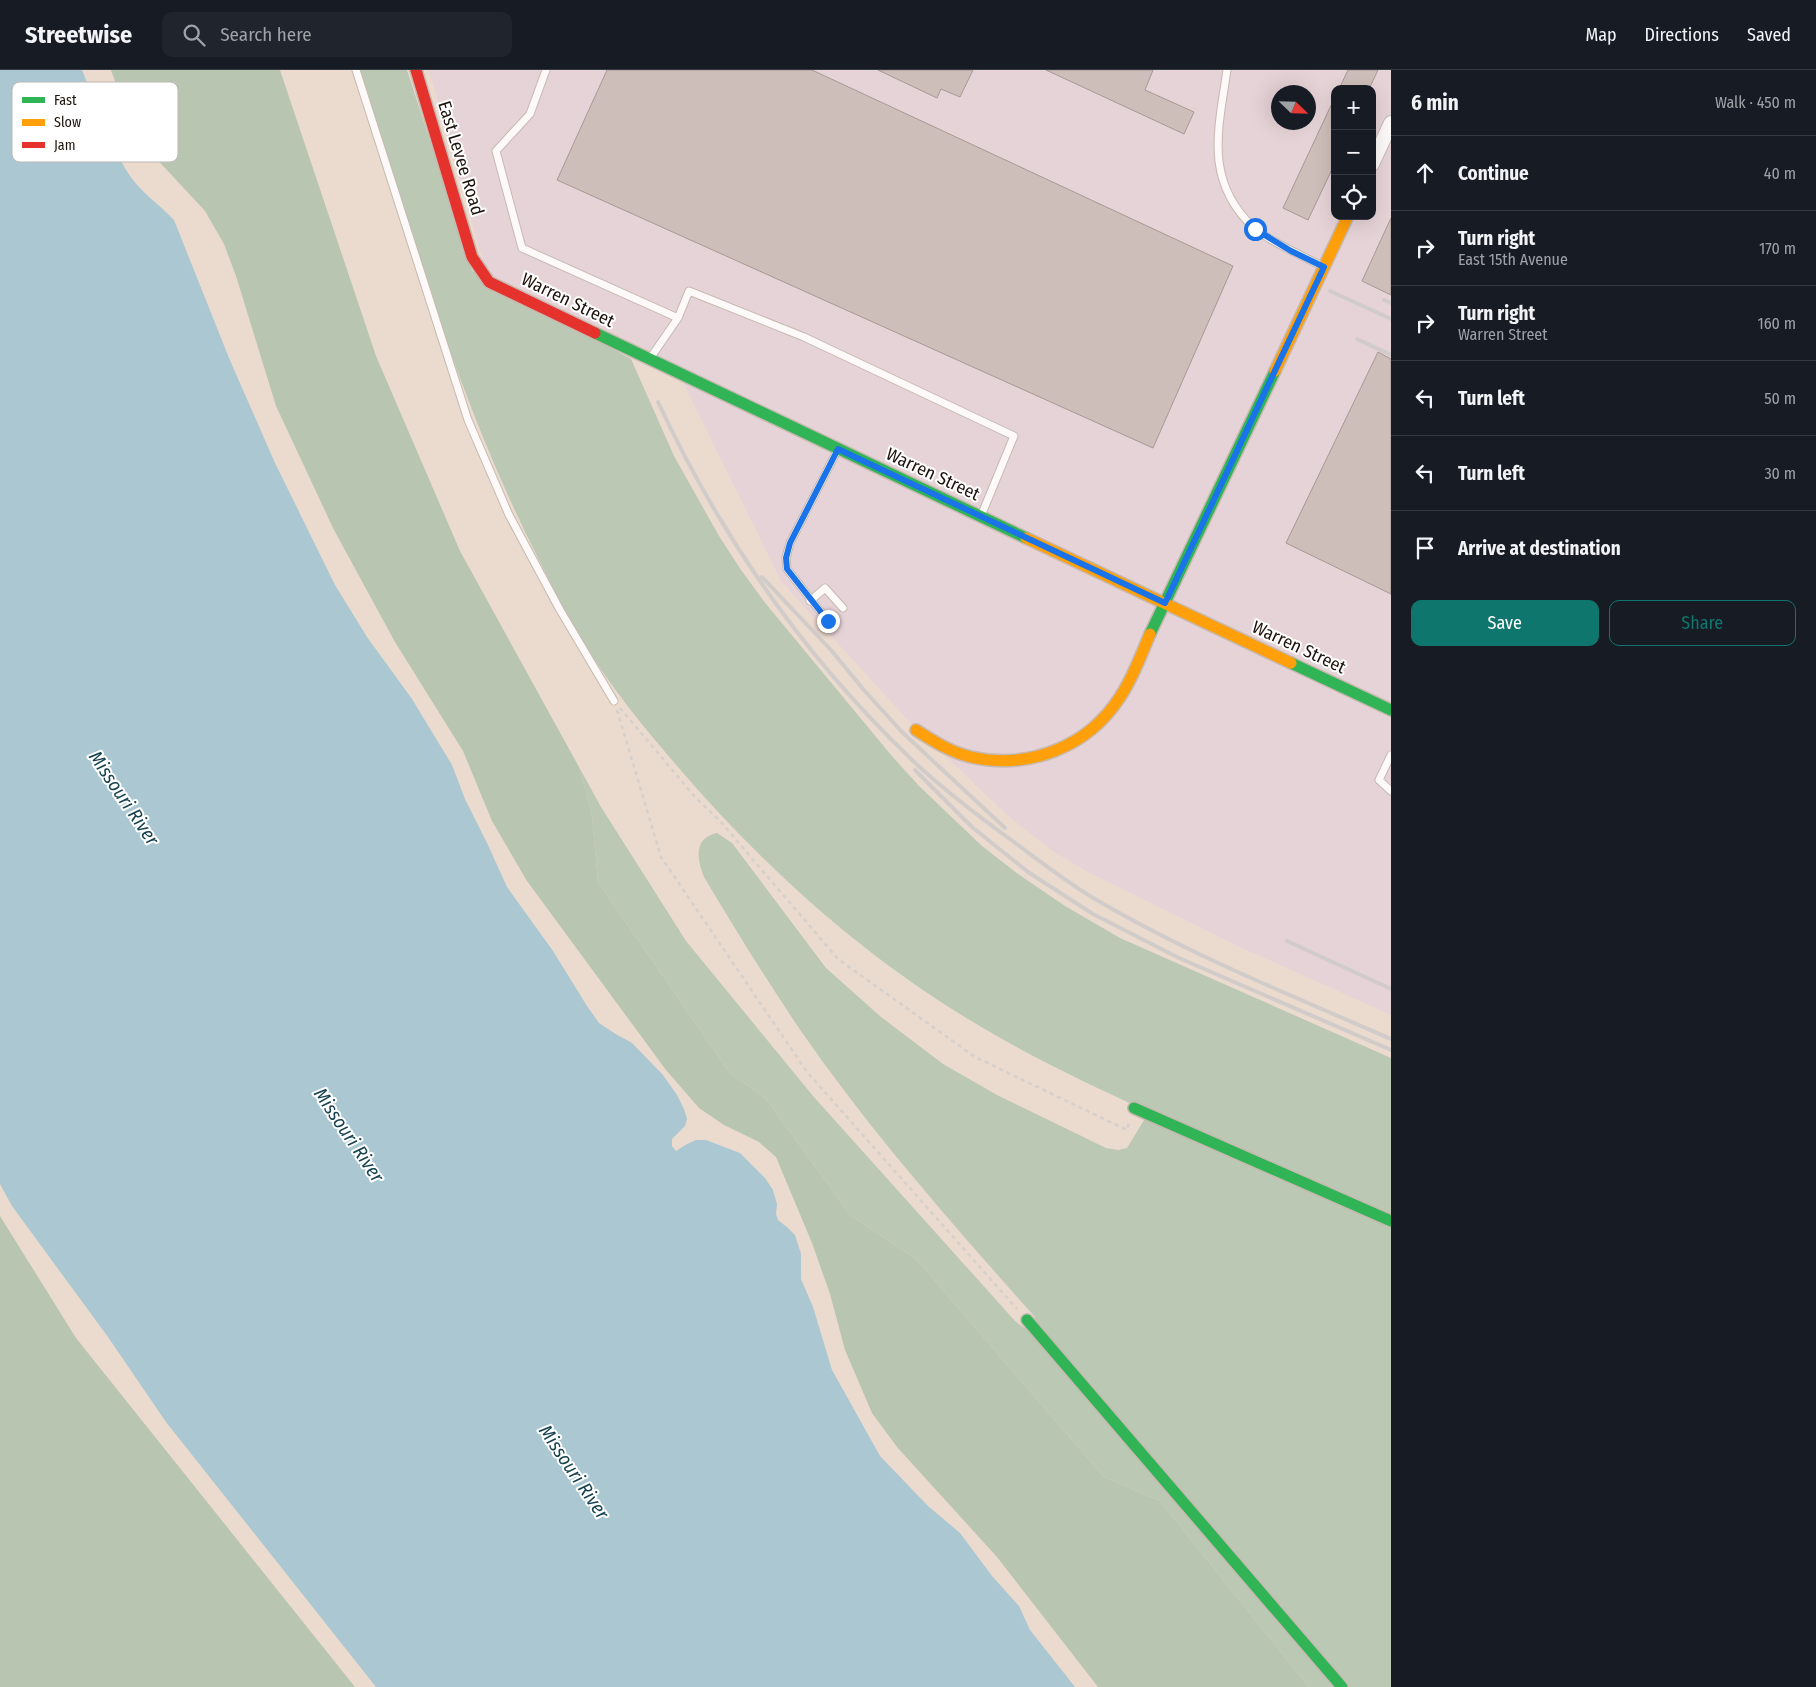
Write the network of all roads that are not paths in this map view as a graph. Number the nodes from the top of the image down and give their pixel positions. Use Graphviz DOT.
graph roads {
  1 [pos="356,70"];
  2 [pos="416,70"];
  3 [pos="546,70"];
  4 [pos="1227,70"];
  5 [pos="1391,123"];
  6 [pos="1376,155"];
  7 [pos="1346,220"];
  8 [pos="472,257"];
  9 [pos="1324,267"];
  10 [pos="678,318"];
  11 [pos="650,359"];
  12 [pos="838,449"];
  13 [pos="981,516"];
  14 [pos="810,601"];
  15 [pos="1165,603"];
  16 [pos="843,608"];
  17 [pos="828,621"];
  18 [pos="614,701"];
  19 [pos="1391,710"];
  20 [pos="916,730"];
  21 [pos="1391,755"];
  22 [pos="1391,791"];
  23 [pos="1134,1108"];
  24 [pos="1391,1220"];
  25 [pos="1027,1320"];
  26 [pos="1342,1687"];
  1 -- 18 [label="lane"];
  2 -- 8 [label="street, East Levee Road"];
  3 -- 10 [label="lane"];
  4 -- 9 [label="lane"];
  5 -- 6 [label="street"];
  7 -- 9 [label="street"];
  8 -- 11 [label="street, Warren Street"];
  9 -- 15 [label="street"];
  10 -- 11 [label="lane"];
  10 -- 13 [label="lane"];
  11 -- 12 [label="street, Warren Street"];
  12 -- 13 [label="street, Warren Street"];
  12 -- 14 [label="lane"];
  13 -- 15 [label="street, Warren Street"];
  14 -- 16 [label="lane"];
  14 -- 17 [label="lane"];
  15 -- 19 [label="street, Warren Street"];
  15 -- 20 [label="street"];
  21 -- 22 [label="lane"];
  23 -- 24 [label="street"];
  25 -- 26 [label="street"];
}
